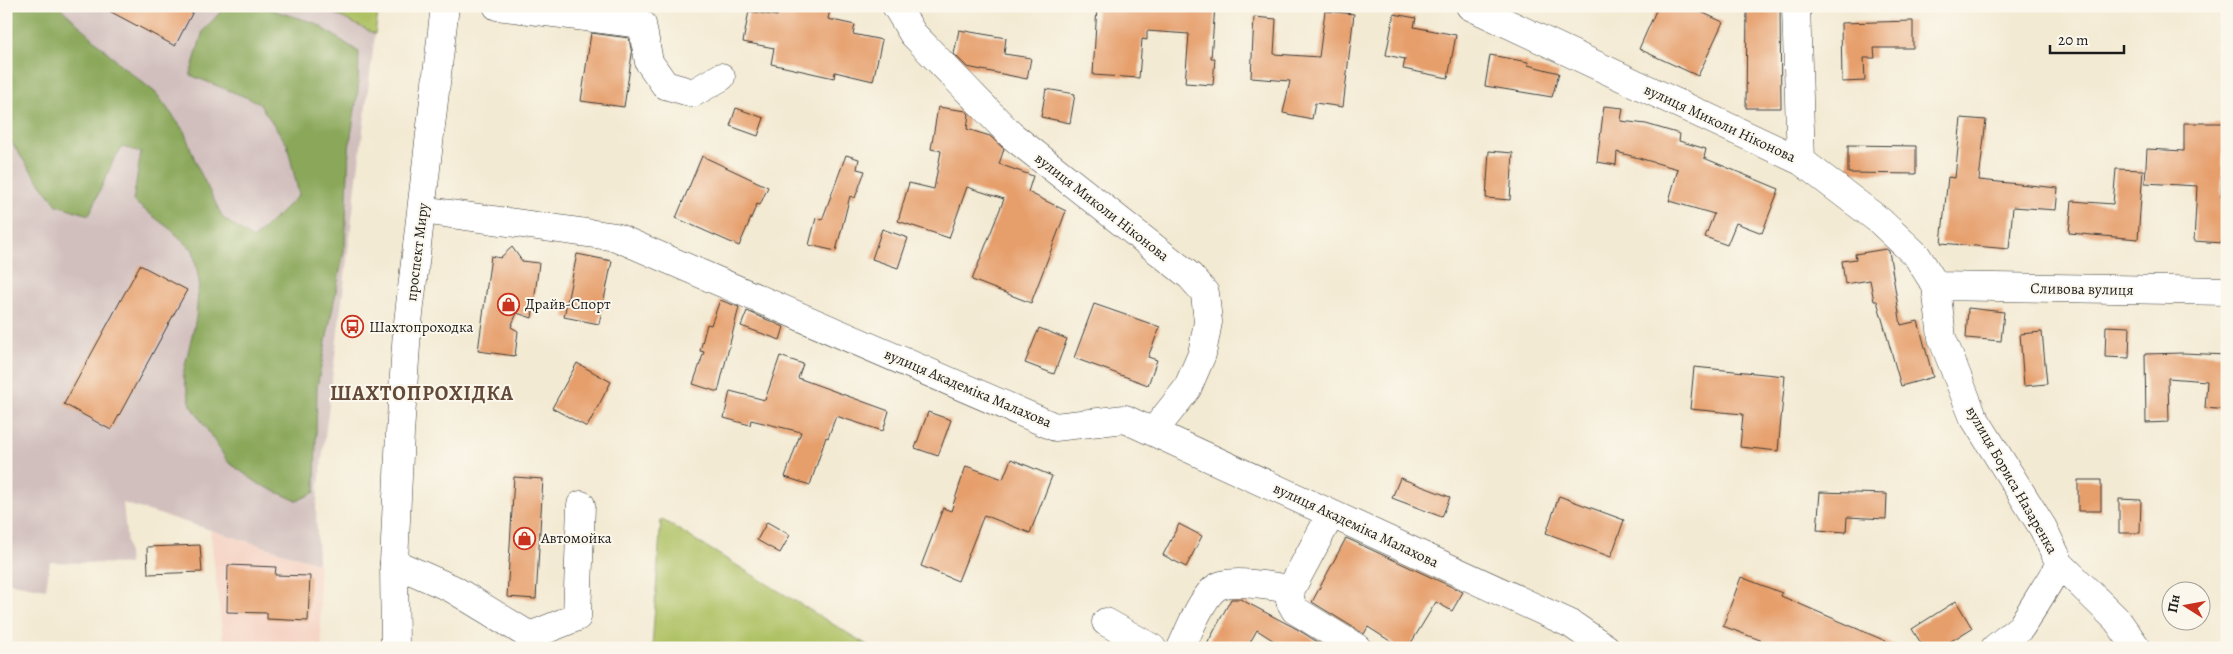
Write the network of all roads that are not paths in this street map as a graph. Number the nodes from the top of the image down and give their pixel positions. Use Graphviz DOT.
graph roads {
  1 [pos="444,6"];
  2 [pos="497,6"];
  3 [pos="896,6"];
  4 [pos="1470,6"];
  5 [pos="1796,6"];
  6 [pos="721,77"];
  7 [pos="1801,161"];
  8 [pos="422,210"];
  9 [pos="1936,286"];
  10 [pos="2227,291"];
  11 [pos="1153,432"];
  12 [pos="581,505"];
  13 [pos="1331,514"];
  14 [pos="394,564"];
  15 [pos="2060,564"];
  16 [pos="1291,589"];
  17 [pos="1106,622"];
  18 [pos="530,642"];
  19 [pos="395,648"];
  20 [pos="1152,648"];
  21 [pos="1181,648"];
  22 [pos="1357,648"];
  23 [pos="1606,648"];
  24 [pos="1995,648"];
  25 [pos="2137,648"];
  1 -- 8 [label="street, проспект Миру"];
  2 -- 6 [label="street"];
  3 -- 11 [label="street, вулиця Миколи Ніконова"];
  4 -- 7 [label="street, вулиця Миколи Ніконова"];
  5 -- 7 [label="street"];
  7 -- 9 [label="street, вулиця Миколи Ніконова"];
  8 -- 11 [label="street, вулиця Академіка Малахова"];
  8 -- 14 [label="street, проспект Миру"];
  9 -- 10 [label="street, Сливова вулиця"];
  9 -- 15 [label="street, вулиця Бориса Назаренка"];
  11 -- 13 [label="street, вулиця Академіка Малахова"];
  12 -- 18 [label="street"];
  13 -- 16 [label="street"];
  13 -- 23 [label="street, вулиця Академіка Малахова"];
  14 -- 18 [label="street"];
  14 -- 19 [label="street, проспект Миру"];
  15 -- 24 [label="street"];
  15 -- 25 [label="street, вулиця Бориса Назаренка"];
  16 -- 21 [label="street"];
  16 -- 22 [label="street"];
  17 -- 20 [label="street"];
}
